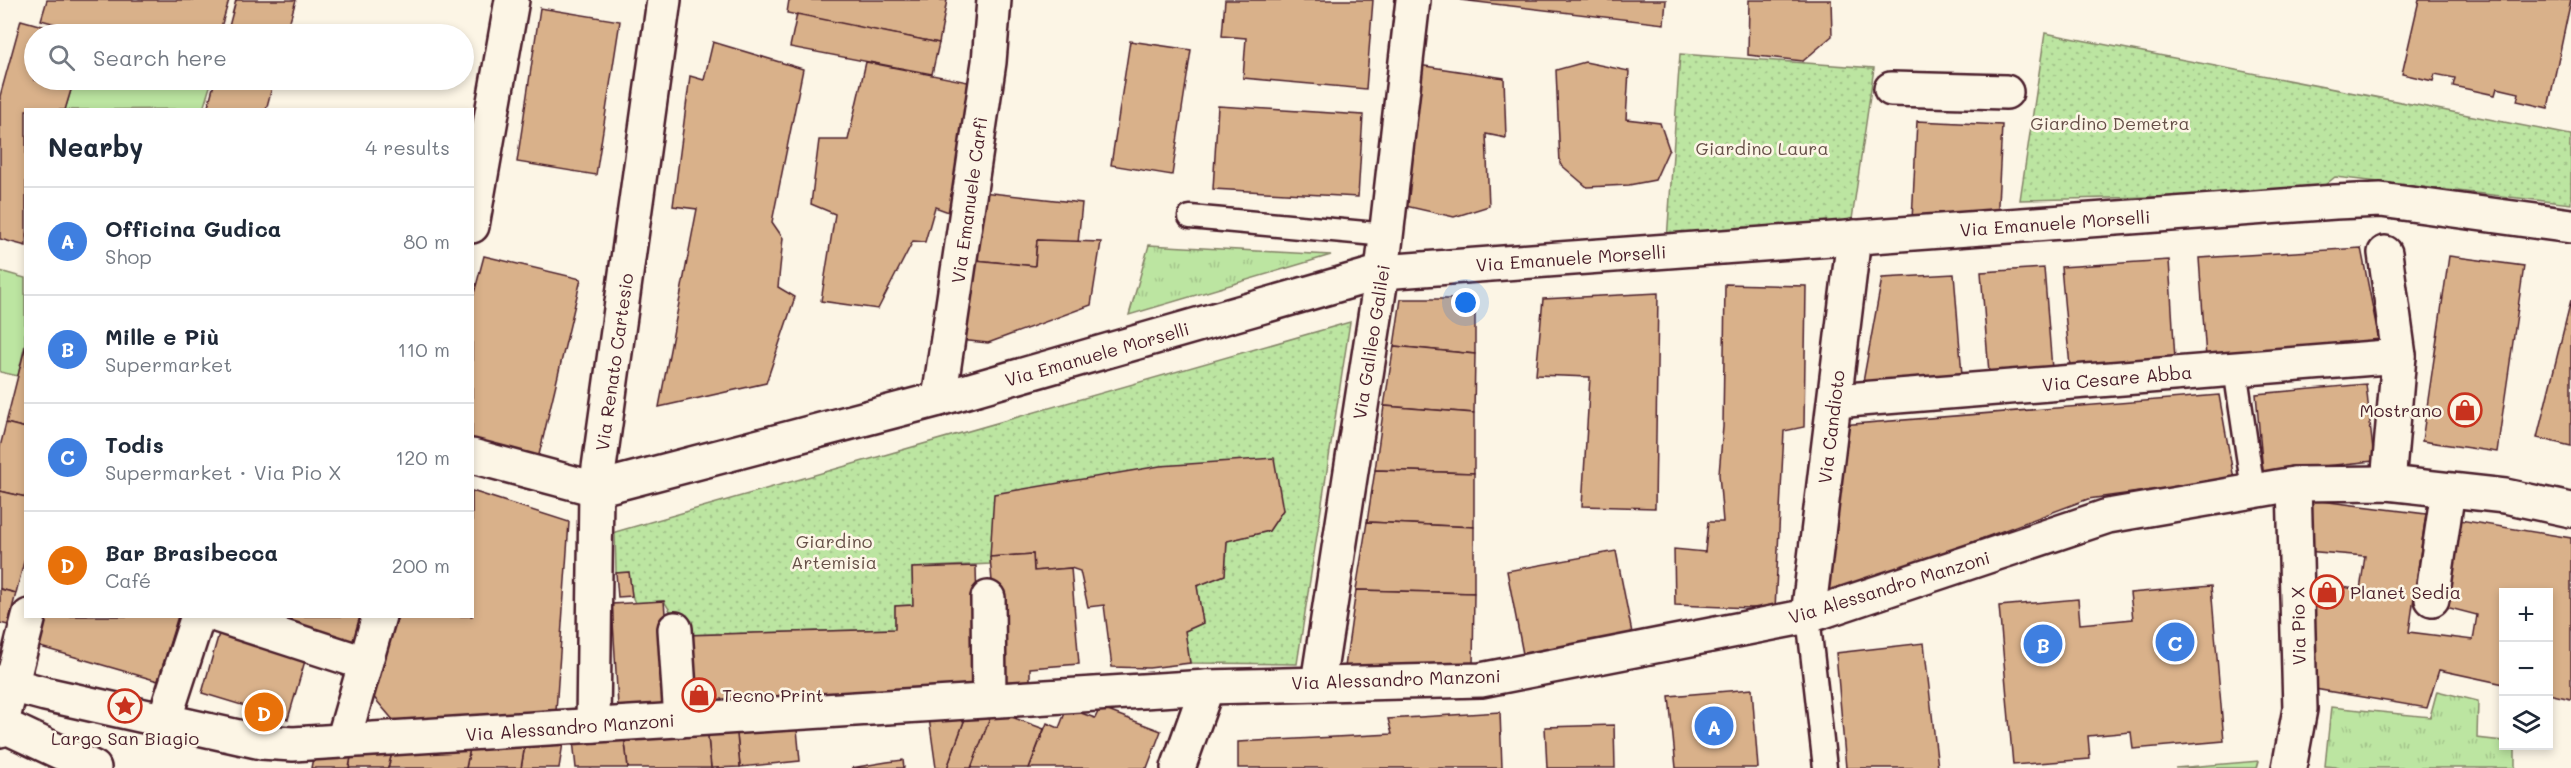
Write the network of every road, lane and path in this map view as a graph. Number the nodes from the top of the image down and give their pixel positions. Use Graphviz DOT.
graph roads {
  1 [pos="512,0"];
  2 [pos="664,0"];
  3 [pos="994,0"];
  4 [pos="1413,0"];
  5 [pos="1891,89"];
  6 [pos="2006,92"];
  7 [pos="474,215"];
  8 [pos="1190,217"];
  9 [pos="2571,226"];
  10 [pos="1387,235"];
  11 [pos="1854,237"];
  12 [pos="2385,253"];
  13 [pos="1382,272"];
  14 [pos="2399,356"];
  15 [pos="2235,369"];
  16 [pos="939,399"];
  17 [pos="1835,401"];
  18 [pos="474,457"];
  19 [pos="2388,483"];
  20 [pos="2294,484"];
  21 [pos="596,489"];
  22 [pos="2253,490"];
  23 [pos="2448,490"];
  24 [pos="2571,510"];
  25 [pos="988,598"];
  26 [pos="2432,599"];
  27 [pos="1808,616"];
  28 [pos="28,618"];
  29 [pos="197,618"];
  30 [pos="225,618"];
  31 [pos="378,618"];
  32 [pos="675,629"];
  33 [pos="364,663"];
  34 [pos="6,683"];
  35 [pos="1318,683"];
  36 [pos="1207,687"];
  37 [pos="989,700"];
  38 [pos="681,720"];
  39 [pos="164,721"];
  40 [pos="593,725"];
  41 [pos="0,726"];
  42 [pos="343,741"];
  43 [pos="295,752"];
  44 [pos="88,767"];
  45 [pos="1178,768"];
  46 [pos="1825,768"];
  47 [pos="2289,768"];
  1 -- 7 [label="street"];
  2 -- 21 [label="street, Via Renato Cartesio"];
  3 -- 16 [label="street, Via Emanuele Carfì"];
  4 -- 10 [label="street, Via Galileo Galilei"];
  5 -- 6 [label="street"];
  8 -- 10 [label="lane"];
  9 -- 11 [label="street, Via Emanuele Morselli"];
  10 -- 13 [label="street, Via Galileo Galilei"];
  11 -- 13 [label="street, Via Emanuele Morselli"];
  11 -- 17 [label="street, Via Candioto"];
  12 -- 14 [label="street"];
  13 -- 16 [label="street, Via Emanuele Morselli"];
  13 -- 35 [label="street, Via Galileo Galilei"];
  14 -- 15 [label="street, Via Cesare Abba"];
  14 -- 19 [label="street"];
  15 -- 17 [label="street, Via Cesare Abba"];
  15 -- 22 [label="lane"];
  16 -- 21 [label="street, Via Emanuele Morselli"];
  17 -- 27 [label="street, Via Candioto"];
  18 -- 21 [label="street"];
  19 -- 20 [label="street, Via Alessandro Manzoni"];
  19 -- 23 [label="street, Via Alessandro Manzoni"];
  20 -- 22 [label="street, Via Alessandro Manzoni"];
  20 -- 47 [label="street, Via Pio X"];
  21 -- 40 [label="street, Via Renato Cartesio"];
  22 -- 27 [label="street, Via Alessandro Manzoni"];
  23 -- 24 [label="street, Via Alessandro Manzoni"];
  23 -- 26 [label="street"];
  25 -- 37 [label="street"];
  27 -- 35 [label="street, Via Alessandro Manzoni"];
  27 -- 46 [label="lane"];
  28 -- 34 [label="street"];
  29 -- 39 [label="street"];
  30 -- 33 [label="street"];
  31 -- 33 [label="street"];
  32 -- 38 [label="street"];
  33 -- 42 [label="street"];
  34 -- 39 [label="street, Via Alessandro Manzoni"];
  34 -- 41 [label="street"];
  35 -- 36 [label="street, Via Alessandro Manzoni"];
  36 -- 37 [label="street, Via Alessandro Manzoni"];
  36 -- 45 [label="street"];
  37 -- 38 [label="street, Via Alessandro Manzoni"];
  38 -- 40 [label="street, Via Alessandro Manzoni"];
  39 -- 43 [label="street, Via Alessandro Manzoni"];
  40 -- 42 [label="street, Via Alessandro Manzoni"];
  41 -- 44 [label="street"];
  42 -- 43 [label="street, Via Alessandro Manzoni"];
}
